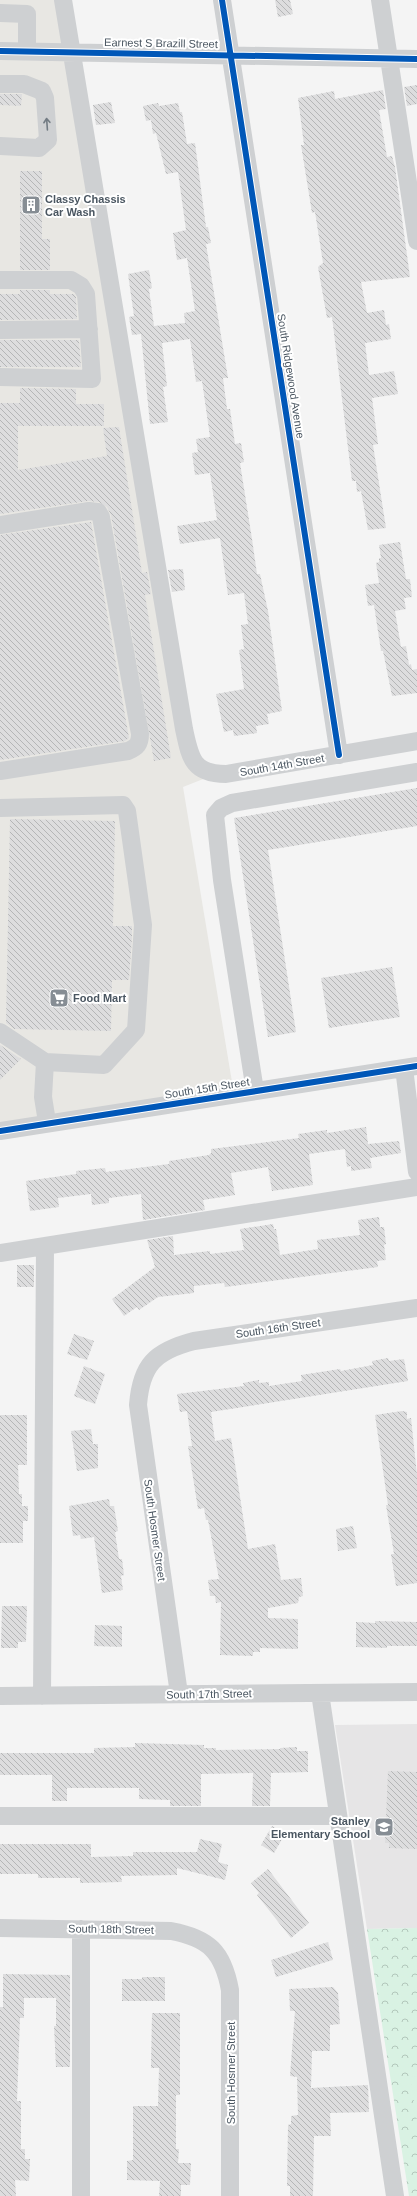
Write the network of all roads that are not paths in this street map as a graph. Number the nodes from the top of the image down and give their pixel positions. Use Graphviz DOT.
graph roads {
  1 [pos="63,0"];
  2 [pos="222,0"];
  3 [pos="380,0"];
  4 [pos="0,13"];
  5 [pos="0,51"];
  6 [pos="27,51"];
  7 [pos="72,51"];
  8 [pos="231,55"];
  9 [pos="389,58"];
  10 [pos="417,59"];
  11 [pos="0,84"];
  12 [pos="0,146"];
  13 [pos="417,241"];
  14 [pos="0,280"];
  15 [pos="89,329"];
  16 [pos="0,330"];
  17 [pos="0,377"];
  18 [pos="0,525"];
  19 [pos="417,741"];
  20 [pos="339,755"];
  21 [pos="0,771"];
  22 [pos="417,772"];
  23 [pos="0,808"];
  24 [pos="0,1032"];
  25 [pos="44,1062"];
  26 [pos="410,1067"];
  27 [pos="255,1091"];
  28 [pos="47,1122"];
  29 [pos="0,1131"];
  30 [pos="417,1172"];
  31 [pos="417,1187"];
  32 [pos="45,1247"];
  33 [pos="0,1253"];
  34 [pos="417,1308"];
  35 [pos="147,1366"];
  36 [pos="417,1692"];
  37 [pos="320,1693"];
  38 [pos="179,1694"];
  39 [pos="0,1696"];
  40 [pos="42,1696"];
  41 [pos="0,1816"];
  42 [pos="337,1816"];
  43 [pos="0,1928"];
  44 [pos="81,1929"];
  45 [pos="216,1953"];
  46 [pos="81,2196"];
  47 [pos="230,2196"];
  48 [pos="395,2196"];
  1 -- 7 [label="street"];
  2 -- 8 [label="street, South Ridgewood Avenue"];
  3 -- 9 [label="street"];
  4 -- 6 [label="street"];
  5 -- 6 [label="street, Earnest S Brazill Street"];
  6 -- 7 [label="street, Earnest S Brazill Street"];
  7 -- 8 [label="street, Earnest S Brazill Street"];
  7 -- 20 [label="street, South 14th Street"];
  8 -- 9 [label="street, Earnest S Brazill Street"];
  8 -- 20 [label="street, South Ridgewood Avenue"];
  9 -- 10 [label="street, Earnest S Brazill Street"];
  9 -- 13 [label="street"];
  12 -- 11 [label="street, one-way"];
  14 -- 15 [label="street"];
  15 -- 16 [label="street"];
  15 -- 17 [label="street"];
  18 -- 21 [label="street"];
  19 -- 20 [label="street, South 14th Street"];
  22 -- 27 [label="street"];
  23 -- 25 [label="street"];
  24 -- 25 [label="street"];
  25 -- 28 [label="street"];
  26 -- 27 [label="street, South 15th Street"];
  26 -- 30 [label="street"];
  27 -- 28 [label="street, South 15th Street"];
  28 -- 29 [label="street, South 15th Street"];
  31 -- 32 [label="street"];
  32 -- 33 [label="street"];
  32 -- 40 [label="street"];
  34 -- 35 [label="street, South 16th Street"];
  35 -- 38 [label="street, South Hosmer Street"];
  36 -- 37 [label="street, South 17th Street"];
  37 -- 38 [label="street, South 17th Street"];
  37 -- 42 [label="street"];
  38 -- 40 [label="street, South 17th Street"];
  39 -- 40 [label="street, South 17th Street"];
  41 -- 42 [label="street"];
  42 -- 48 [label="street"];
  43 -- 44 [label="street, South 18th Street"];
  44 -- 45 [label="street, South 18th Street"];
  44 -- 46 [label="street"];
  45 -- 47 [label="street, South Hosmer Street"];
}
